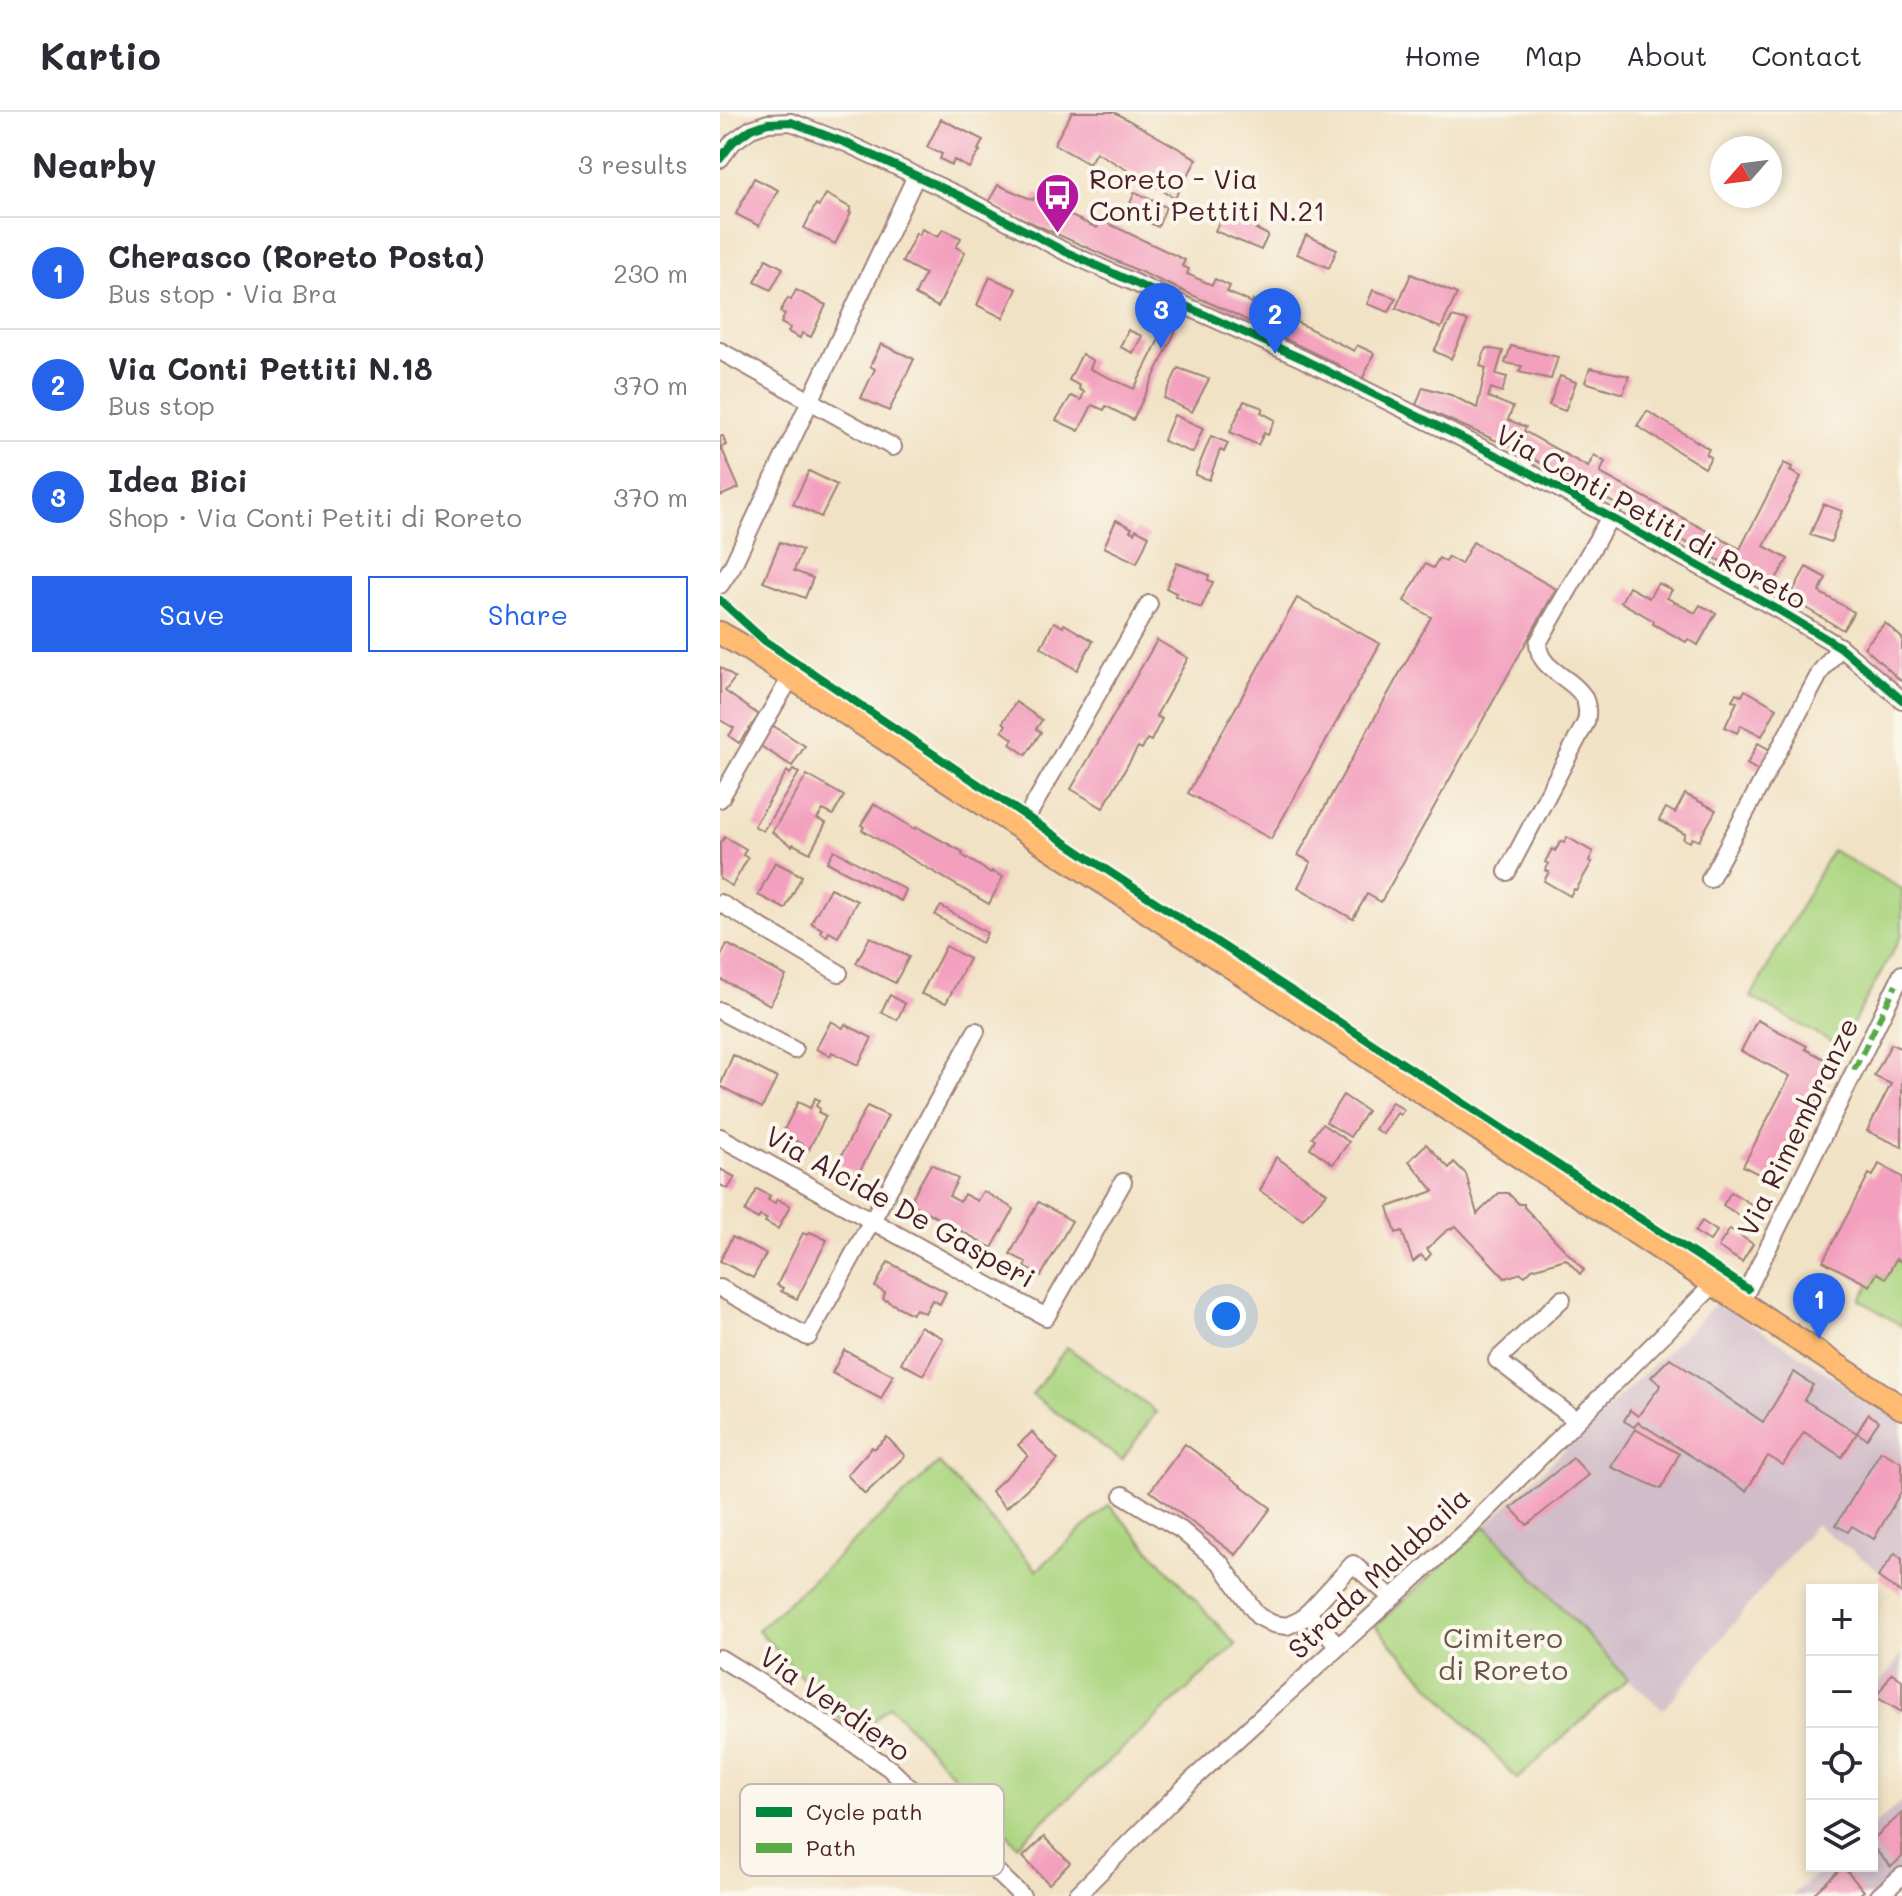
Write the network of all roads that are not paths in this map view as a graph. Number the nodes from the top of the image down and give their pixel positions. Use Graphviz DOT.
graph roads {
  1 [pos="750,120"];
  2 [pos="720,159"];
  3 [pos="916,176"];
  4 [pos="720,351"];
  5 [pos="809,402"];
  6 [pos="893,447"];
  7 [pos="1610,517"];
  8 [pos="720,585"];
  9 [pos="1149,604"];
  10 [pos="720,622"];
  11 [pos="720,633"];
  12 [pos="1840,647"];
  13 [pos="748,649"];
  14 [pos="791,677"];
  15 [pos="1902,700"];
  16 [pos="720,799"];
  17 [pos="1020,829"];
  18 [pos="1507,872"];
  19 [pos="1710,879"];
  20 [pos="720,903"];
  21 [pos="839,973"];
  22 [pos="1899,980"];
  23 [pos="720,1011"];
  24 [pos="976,1031"];
  25 [pos="794,1050"];
  26 [pos="720,1137"];
  27 [pos="1123,1182"];
  28 [pos="873,1221"];
  29 [pos="1714,1284"];
  30 [pos="720,1288"];
  31 [pos="1562,1299"];
  32 [pos="1741,1303"];
  33 [pos="1902,1408"];
  34 [pos="1576,1420"];
  35 [pos="1123,1495"];
  36 [pos="1392,1598"];
  37 [pos="1307,1613"];
  38 [pos="1339,1646"];
  39 [pos="720,1658"];
  40 [pos="906,1784"];
  41 [pos="1001,1876"];
  42 [pos="1902,1876"];
  43 [pos="1022,1896"];
  44 [pos="1076,1896"];
  45 [pos="1879,1896"];
  1 -- 2 [label="street, Via Conti Petiti di Roreto"];
  1 -- 3 [label="street, Via Conti Petiti di Roreto"];
  3 -- 5 [label="street"];
  3 -- 7 [label="street, Via Conti Petiti di Roreto"];
  4 -- 5 [label="street"];
  5 -- 6 [label="street"];
  5 -- 8 [label="street"];
  7 -- 12 [label="street, Via Conti Petiti di Roreto"];
  7 -- 18 [label="street"];
  9 -- 17 [label="street"];
  10 -- 13 [label="main road"];
  11 -- 13 [label="main road"];
  12 -- 15 [label="street, Via Conti Petiti di Roreto"];
  12 -- 19 [label="street"];
  13 -- 14 [label="main road"];
  14 -- 16 [label="street"];
  14 -- 17 [label="main road"];
  17 -- 29 [label="main road"];
  20 -- 21 [label="street"];
  22 -- 32 [label="street, Via Rimembranze"];
  23 -- 25 [label="street"];
  24 -- 28 [label="street"];
  26 -- 28 [label="street, Via Alcide De Gasperi"];
  27 -- 28 [label="street, Via Alcide De Gasperi"];
  28 -- 30 [label="street"];
  29 -- 32 [label="main road"];
  29 -- 34 [label="street, Strada Malabaila"];
  31 -- 34 [label="street"];
  32 -- 33 [label="main road"];
  34 -- 36 [label="street, Strada Malabaila"];
  35 -- 37 [label="street"];
  36 -- 37 [label="street"];
  36 -- 38 [label="street, Strada Malabaila"];
  37 -- 38 [label="street"];
  38 -- 44 [label="street, Strada Malabaila"];
  39 -- 40 [label="street, Via Verdiero"];
  41 -- 43 [label="street, Via Verdiero"];
  42 -- 45 [label="street"];
}
